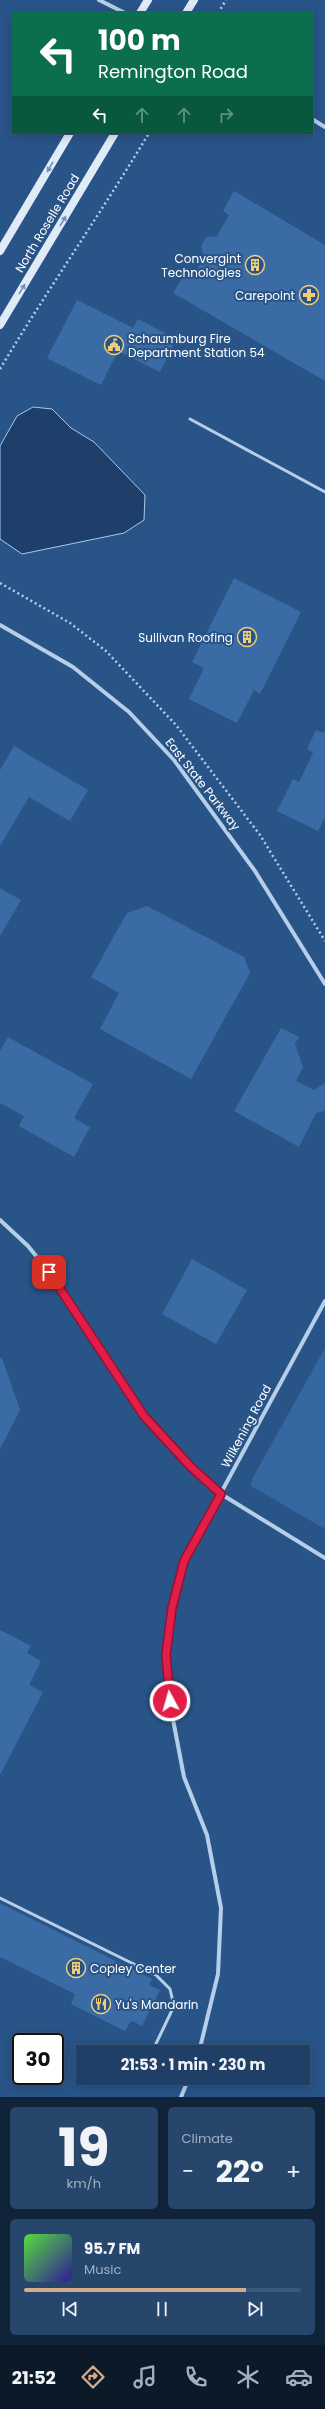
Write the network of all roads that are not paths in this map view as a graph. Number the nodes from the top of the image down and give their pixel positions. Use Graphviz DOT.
graph roads {
  1 [pos="99,0"];
  2 [pos="148,0"];
  3 [pos="194,0"];
  4 [pos="123,12"];
  5 [pos="141,12"];
  6 [pos="187,12"];
  7 [pos="313,120"];
  8 [pos="325,127"];
  9 [pos="69,134"];
  10 [pos="114,134"];
  11 [pos="0,251"];
  12 [pos="0,325"];
  13 [pos="190,419"];
  14 [pos="325,492"];
  15 [pos="0,625"];
  16 [pos="325,984"];
  17 [pos="0,1220"];
  18 [pos="325,1301"];
  19 [pos="221,1494"];
  20 [pos="325,1558"];
  21 [pos="0,1898"];
  22 [pos="155,2045"];
  23 [pos="201,2045"];
  24 [pos="186,2085"];
  25 [pos="181,2097"];
  1 -- 4 [label="street"];
  2 -- 5 [label="main road"];
  3 -- 6 [label="main road"];
  7 -- 8 [label="street"];
  9 -- 11 [label="main road, one-way"];
  12 -- 10 [label="main road, North Roselle Road, one-way"];
  13 -- 14 [label="lane"];
  15 -- 16 [label="street, East State Parkway"];
  17 -- 19 [label="street"];
  18 -- 19 [label="street, Wilkening Road"];
  19 -- 20 [label="street"];
  19 -- 23 [label="street, Wilkening Road"];
  21 -- 22 [label="lane"];
  24 -- 25 [label="street"];
}
